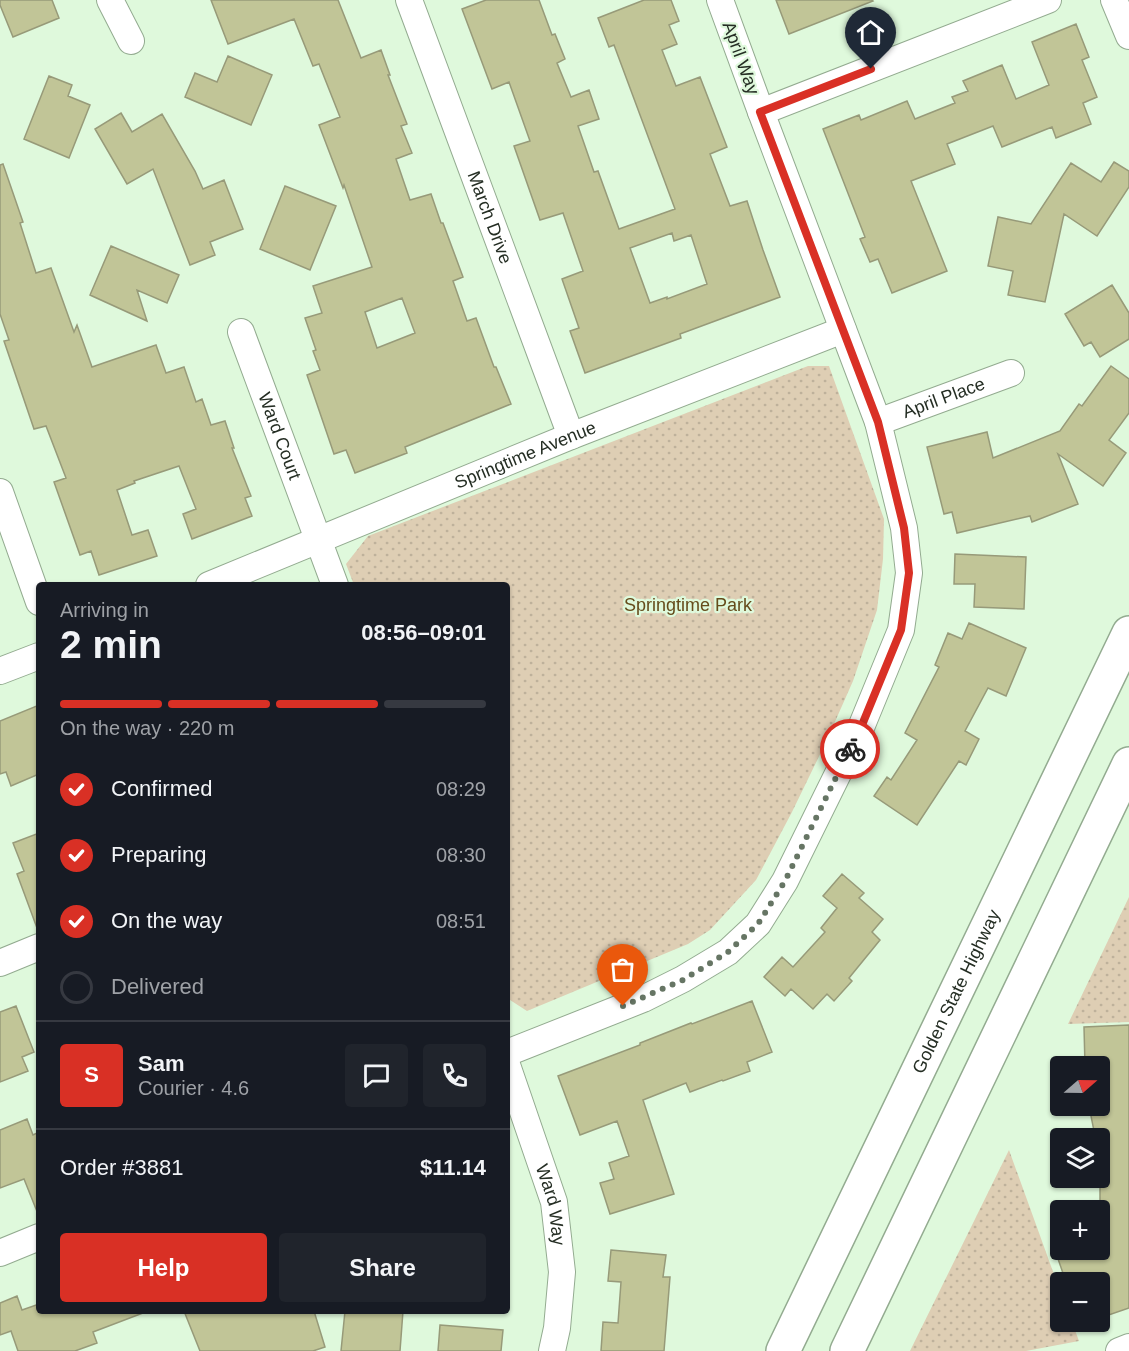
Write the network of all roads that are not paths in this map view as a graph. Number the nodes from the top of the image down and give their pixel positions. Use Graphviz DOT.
graph roads {
  1 [pos="110,0"];
  2 [pos="409,0"];
  3 [pos="720,0"];
  4 [pos="1048,0"];
  5 [pos="1114,0"];
  6 [pos="1129,36"];
  7 [pos="131,40"];
  8 [pos="760,112"];
  9 [pos="843,330"];
  10 [pos="241,332"];
  11 [pos="1011,373"];
  12 [pos="878,422"];
  13 [pos="571,436"];
  14 [pos="0,492"];
  15 [pos="318,539"];
  16 [pos="217,582"];
  17 [pos="333,582"];
  18 [pos="36,594"];
  19 [pos="1129,633"];
  20 [pos="36,657"];
  21 [pos="0,671"];
  22 [pos="1129,764"];
  23 [pos="36,948"];
  24 [pos="0,963"];
  25 [pos="510,1052"];
  26 [pos="510,1074"];
  27 [pos="36,1238"];
  28 [pos="0,1253"];
  29 [pos="1129,1347"];
  30 [pos="552,1351"];
  31 [pos="783,1351"];
  32 [pos="847,1351"];
  33 [pos="1119,1351"];
  1 -- 7 [label="street"];
  2 -- 13 [label="street, March Drive"];
  3 -- 8 [label="street, April Way"];
  4 -- 8 [label="street"];
  5 -- 6 [label="street"];
  8 -- 9 [label="street, April Way"];
  9 -- 12 [label="street, April Way"];
  9 -- 13 [label="street, Springtime Avenue"];
  10 -- 15 [label="street, Ward Court"];
  11 -- 12 [label="street, April Place"];
  12 -- 25 [label="street, April Way"];
  13 -- 15 [label="street, Springtime Avenue"];
  14 -- 18 [label="street"];
  15 -- 16 [label="street, Springtime Avenue"];
  15 -- 17 [label="street"];
  19 -- 31 [label="highway, Golden State Highway"];
  20 -- 21 [label="street"];
  22 -- 32 [label="highway"];
  23 -- 24 [label="street"];
  26 -- 30 [label="street, Ward Way"];
  27 -- 28 [label="street"];
  29 -- 33 [label="street"];
}
